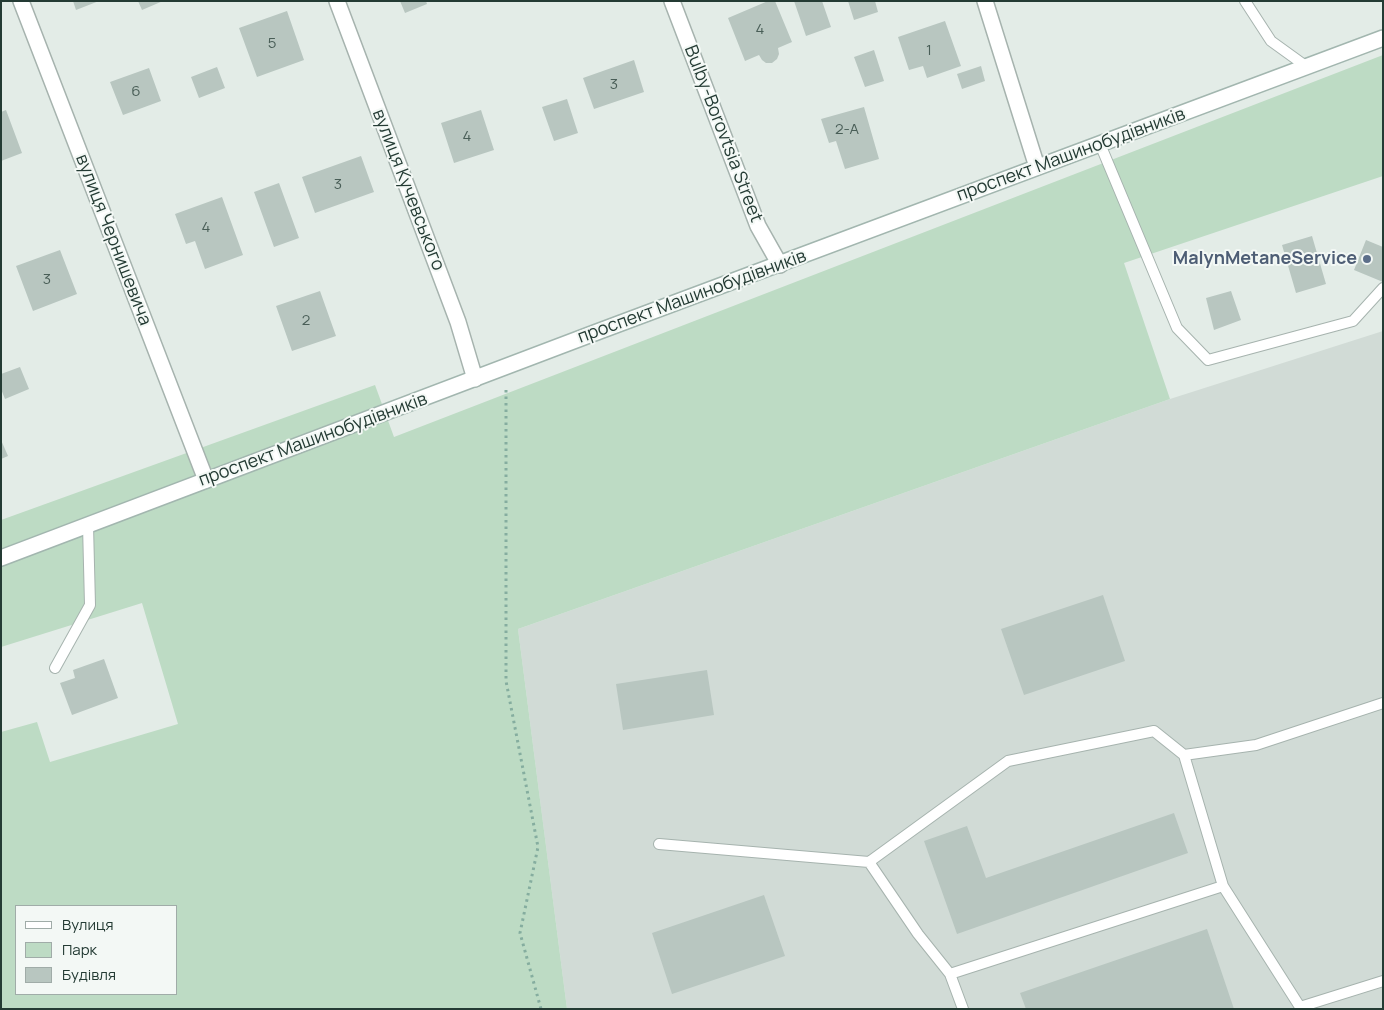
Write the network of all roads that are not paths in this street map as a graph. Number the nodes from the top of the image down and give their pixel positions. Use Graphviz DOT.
graph roads {
  1 [pos="20,1"];
  2 [pos="337,1"];
  3 [pos="672,1"];
  4 [pos="985,1"];
  5 [pos="1245,1"];
  6 [pos="1383,38"];
  7 [pos="1307,67"];
  8 [pos="1100,144"];
  9 [pos="1037,167"];
  10 [pos="780,265"];
  11 [pos="1383,288"];
  12 [pos="476,379"];
  13 [pos="206,480"];
  14 [pos="88,525"];
  15 [pos="1,558"];
  16 [pos="55,668"];
  17 [pos="1383,703"];
  18 [pos="1184,756"];
  19 [pos="659,844"];
  20 [pos="869,862"];
  21 [pos="1223,886"];
  22 [pos="950,974"];
  23 [pos="1383,980"];
  24 [pos="1301,1008"];
  25 [pos="963,1009"];
  1 -- 13 [label="street, вулиця Чернишевича"];
  2 -- 12 [label="street, вулиця Кучевського"];
  3 -- 10 [label="street, Bulby-Borovtsia Street"];
  4 -- 9 [label="street"];
  5 -- 7 [label="lane"];
  6 -- 7 [label="street, проспект Машинобудівників"];
  7 -- 8 [label="street, проспект Машинобудівників"];
  8 -- 9 [label="street, проспект Машинобудівників"];
  8 -- 11 [label="lane"];
  9 -- 10 [label="street, проспект Машинобудівників"];
  10 -- 12 [label="street, проспект Машинобудівників"];
  12 -- 13 [label="street, проспект Машинобудівників"];
  13 -- 14 [label="street, проспект Машинобудівників"];
  14 -- 15 [label="street, проспект Машинобудівників"];
  14 -- 16 [label="lane"];
  17 -- 18 [label="lane"];
  18 -- 20 [label="lane"];
  18 -- 21 [label="lane"];
  19 -- 20 [label="lane"];
  20 -- 22 [label="lane"];
  21 -- 22 [label="lane"];
  21 -- 24 [label="lane"];
  22 -- 25 [label="lane"];
  23 -- 24 [label="lane"];
}
